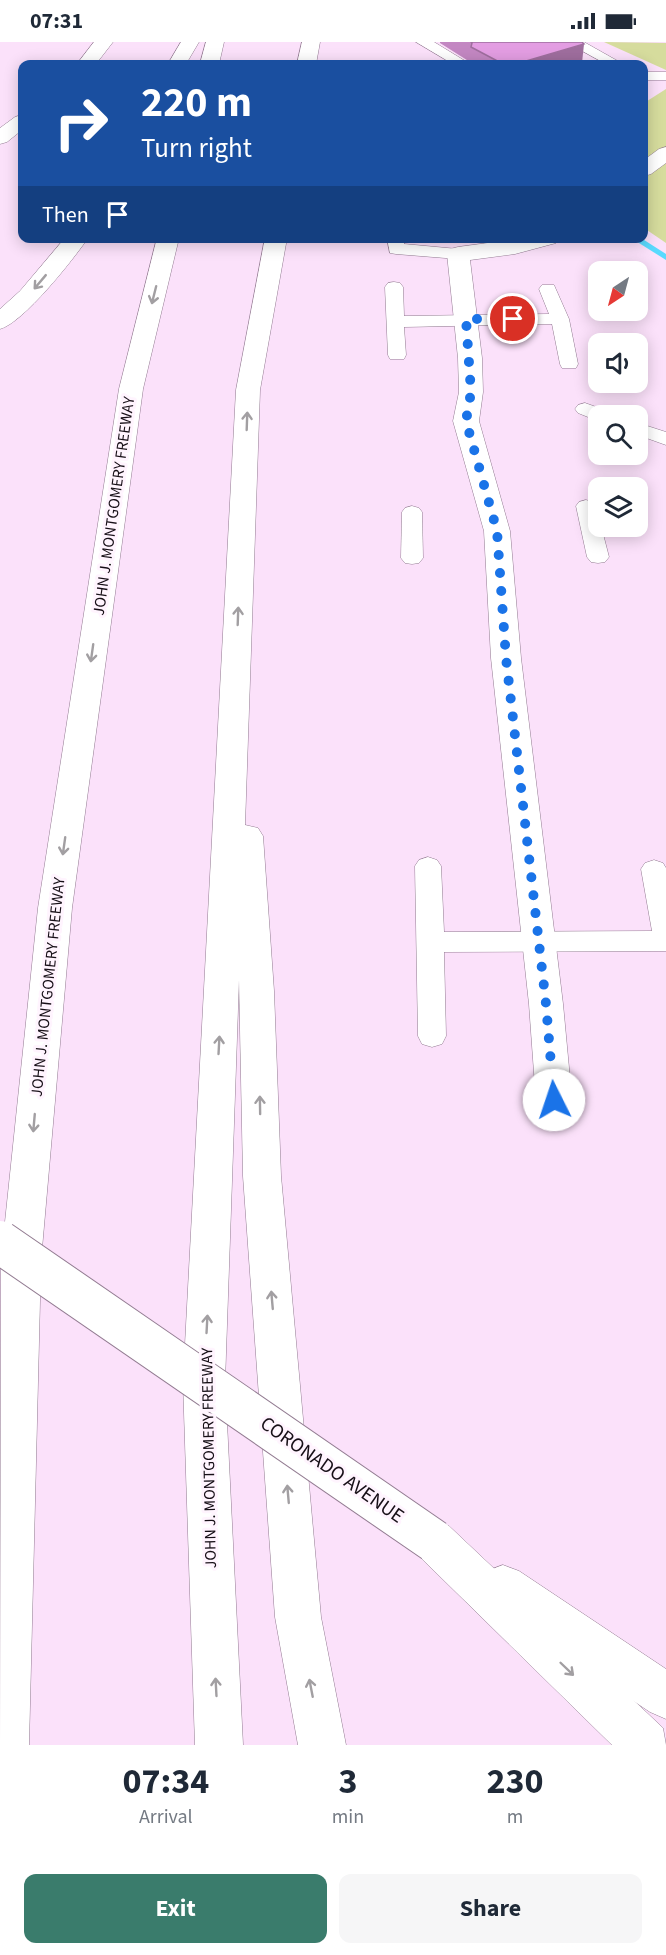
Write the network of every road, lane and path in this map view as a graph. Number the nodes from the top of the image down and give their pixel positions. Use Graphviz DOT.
graph roads {
  1 [pos="104,42"];
  2 [pos="190,42"];
  3 [pos="216,42"];
  4 [pos="311,42"];
  5 [pos="423,42"];
  6 [pos="573,42"];
  7 [pos="89,60"];
  8 [pos="179,60"];
  9 [pos="211,60"];
  10 [pos="308,60"];
  11 [pos="456,60"];
  12 [pos="608,60"];
  13 [pos="648,76"];
  14 [pos="666,76"];
  15 [pos="18,124"];
  16 [pos="0,138"];
  17 [pos="666,153"];
  18 [pos="648,167"];
  19 [pos="73,243"];
  20 [pos="167,243"];
  21 [pos="275,243"];
  22 [pos="395,243"];
  23 [pos="536,243"];
  24 [pos="458,254"];
  25 [pos="394,287"];
  26 [pos="549,289"];
  27 [pos="466,319"];
  28 [pos="560,319"];
  29 [pos="0,322"];
  30 [pos="395,322"];
  31 [pos="397,355"];
  32 [pos="569,364"];
  33 [pos="648,433"];
  34 [pos="666,439"];
  35 [pos="586,506"];
  36 [pos="412,512"];
  37 [pos="598,557"];
  38 [pos="412,558"];
  39 [pos="236,674"];
  40 [pos="428,866"];
  41 [pos="654,869"];
  42 [pos="666,940"];
  43 [pos="431,942"];
  44 [pos="539,943"];
  45 [pos="432,1036"];
  46 [pos="554,1100"];
  47 [pos="0,1242"];
  48 [pos="434,1541"];
  49 [pos="666,1696"];
  50 [pos="5,1745"];
  51 [pos="219,1745"];
  52 [pos="322,1745"];
  53 [pos="646,1745"];
  1 -- 7 [label="main road"];
  2 -- 8 [label="main road"];
  3 -- 9 [label="main road"];
  4 -- 10 [label="main road"];
  5 -- 11 [label="lane"];
  6 -- 12 [label="lane"];
  13 -- 14 [label="lane"];
  15 -- 16 [label="main road"];
  17 -- 18 [label="main road"];
  19 -- 29 [label="main road, one-way"];
  20 -- 50 [label="main road, JOHN J. MONTGOMERY FREEWAY, one-way"];
  39 -- 21 [label="main road, JOHN J. MONTGOMERY FREEWAY, one-way"];
  22 -- 24 [label="lane"];
  23 -- 24 [label="main road"];
  24 -- 27 [label="main road"];
  25 -- 30 [label="lane"];
  26 -- 28 [label="lane"];
  27 -- 28 [label="lane"];
  27 -- 30 [label="lane"];
  27 -- 44 [label="main road"];
  28 -- 32 [label="lane"];
  30 -- 31 [label="lane"];
  33 -- 34 [label="lane"];
  35 -- 37 [label="lane"];
  36 -- 38 [label="lane"];
  51 -- 39 [label="main road, JOHN J. MONTGOMERY FREEWAY, one-way"];
  52 -- 39 [label="main road, one-way"];
  40 -- 43 [label="lane"];
  41 -- 42 [label="lane"];
  42 -- 44 [label="lane"];
  43 -- 44 [label="lane"];
  43 -- 45 [label="lane"];
  44 -- 46 [label="main road"];
  47 -- 48 [label="main road, CORONADO AVENUE, bridge"];
  48 -- 49 [label="main road, CORONADO AVENUE"];
  48 -- 53 [label="main road, one-way"];
}
